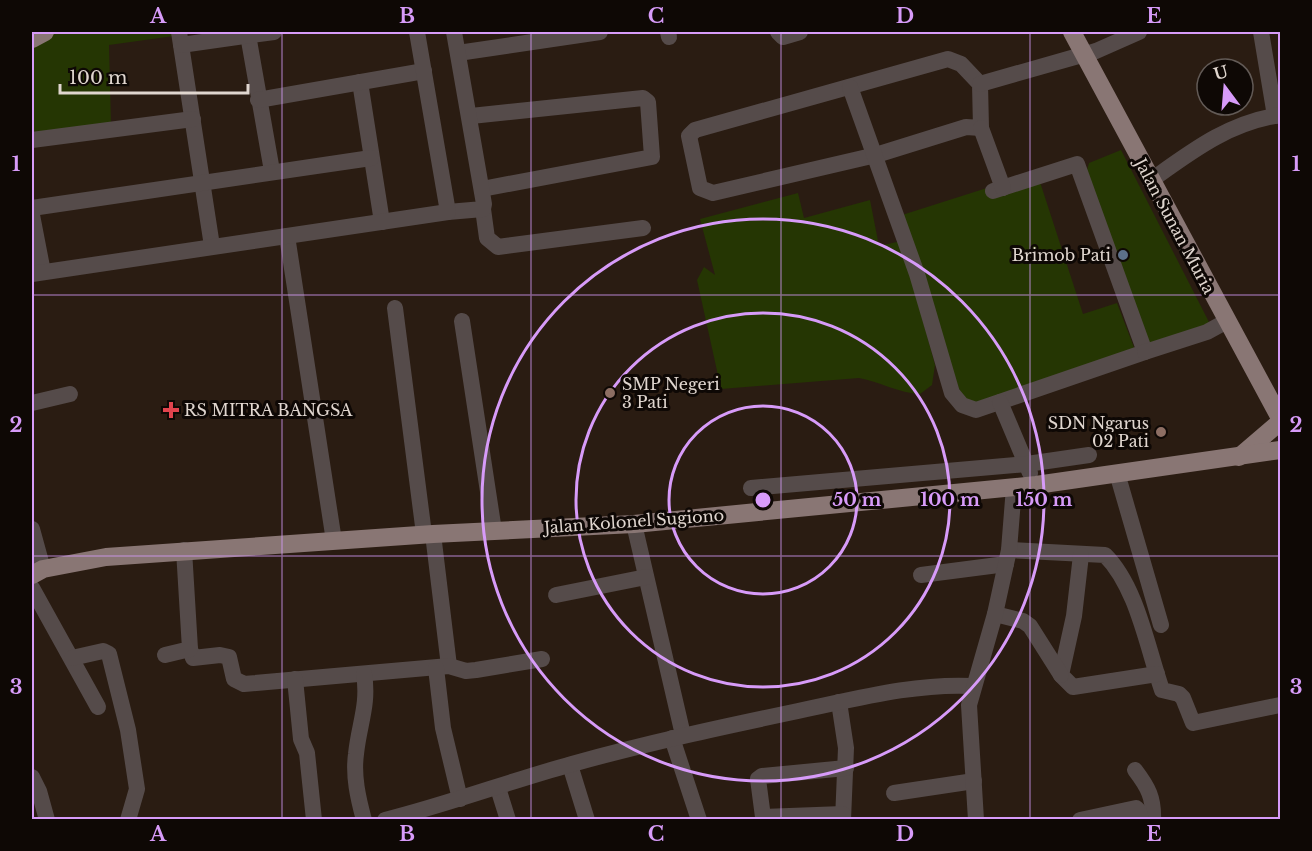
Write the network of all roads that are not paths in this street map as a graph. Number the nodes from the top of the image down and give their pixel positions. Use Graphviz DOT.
graph roads {
  1 [pos="45,32"];
  2 [pos="274,32"];
  3 [pos="417,32"];
  4 [pos="454,32"];
  5 [pos="600,32"];
  6 [pos="778,32"];
  7 [pos="800,32"];
  8 [pos="1072,32"];
  9 [pos="1139,32"];
  10 [pos="1260,32"];
  11 [pos="248,35"];
  12 [pos="180,38"];
  13 [pos="32,39"];
  14 [pos="458,53"];
  15 [pos="1084,54"];
  16 [pos="424,71"];
  17 [pos="360,82"];
  18 [pos="980,84"];
  19 [pos="850,87"];
  20 [pos="258,99"];
  21 [pos="471,116"];
  22 [pos="1278,116"];
  23 [pos="193,119"];
  24 [pos="981,128"];
  25 [pos="32,140"];
  26 [pos="876,155"];
  27 [pos="371,158"];
  28 [pos="272,171"];
  29 [pos="1150,181"];
  30 [pos="204,183"];
  31 [pos="482,189"];
  32 [pos="32,208"];
  33 [pos="483,209"];
  34 [pos="448,212"];
  35 [pos="32,215"];
  36 [pos="382,222"];
  37 [pos="643,228"];
  38 [pos="287,236"];
  39 [pos="212,246"];
  40 [pos="37,273"];
  41 [pos="395,308"];
  42 [pos="462,321"];
  43 [pos="1227,321"];
  44 [pos="1145,352"];
  45 [pos="70,394"];
  46 [pos="1000,402"];
  47 [pos="32,403"];
  48 [pos="1281,420"];
  49 [pos="1281,450"];
  50 [pos="1089,455"];
  51 [pos="1237,458"];
  52 [pos="1027,464"];
  53 [pos="1117,473"];
  54 [pos="1036,485"];
  55 [pos="1014,487"];
  56 [pos="751,488"];
  57 [pos="634,524"];
  58 [pos="32,529"];
  59 [pos="494,531"];
  60 [pos="428,534"];
  61 [pos="334,541"];
  62 [pos="184,550"];
  63 [pos="1081,555"];
  64 [pos="1007,557"];
  65 [pos="37,572"];
  66 [pos="921,574"];
  67 [pos="646,577"];
  68 [pos="32,588"];
  69 [pos="556,595"];
  70 [pos="995,614"];
  71 [pos="1161,625"];
  72 [pos="190,649"];
  73 [pos="165,655"];
  74 [pos="72,658"];
  75 [pos="542,659"];
  76 [pos="442,667"];
  77 [pos="364,674"];
  78 [pos="1157,674"];
  79 [pos="1061,675"];
  80 [pos="295,679"];
  81 [pos="973,686"];
  82 [pos="839,702"];
  83 [pos="1281,705"];
  84 [pos="98,706"];
  85 [pos="678,736"];
  86 [pos="570,765"];
  87 [pos="846,768"];
  88 [pos="1135,770"];
  89 [pos="32,777"];
  90 [pos="974,781"];
  91 [pos="498,788"];
  92 [pos="894,793"];
  93 [pos="460,799"];
  94 [pos="418,816"];
  95 [pos="843,817"];
  96 [pos="47,819"];
  97 [pos="128,819"];
  98 [pos="314,819"];
  99 [pos="364,819"];
  100 [pos="385,819"];
  101 [pos="508,819"];
  102 [pos="587,819"];
  103 [pos="699,819"];
  104 [pos="976,819"];
  105 [pos="1080,819"];
  106 [pos="1141,819"];
  107 [pos="1153,819"];
  1 -- 13 [label="main road"];
  2 -- 11 [label="street"];
  3 -- 16 [label="street"];
  4 -- 14 [label="street"];
  5 -- 14 [label="street"];
  6 -- 7 [label="street"];
  8 -- 15 [label="main road, Jalan Sunan Muria"];
  9 -- 15 [label="street"];
  10 -- 22 [label="street"];
  11 -- 12 [label="street"];
  11 -- 20 [label="street"];
  12 -- 23 [label="street"];
  14 -- 21 [label="street"];
  15 -- 18 [label="street"];
  15 -- 29 [label="main road, Jalan Sunan Muria"];
  16 -- 17 [label="street"];
  16 -- 34 [label="street"];
  17 -- 20 [label="street"];
  17 -- 27 [label="street"];
  18 -- 19 [label="street"];
  18 -- 24 [label="street"];
  19 -- 26 [label="street"];
  19 -- 26 [label="street"];
  20 -- 28 [label="street"];
  21 -- 31 [label="street"];
  21 -- 31 [label="street"];
  22 -- 29 [label="street"];
  23 -- 25 [label="street"];
  23 -- 30 [label="street"];
  24 -- 26 [label="street"];
  24 -- 44 [label="street"];
  26 -- 46 [label="street"];
  27 -- 28 [label="street"];
  27 -- 36 [label="street"];
  28 -- 30 [label="street"];
  29 -- 43 [label="main road, Jalan Sunan Muria"];
  30 -- 32 [label="street"];
  30 -- 39 [label="street"];
  31 -- 33 [label="street"];
  33 -- 34 [label="street"];
  33 -- 37 [label="street"];
  34 -- 36 [label="street"];
  35 -- 40 [label="street"];
  36 -- 38 [label="street"];
  38 -- 39 [label="street"];
  38 -- 61 [label="street"];
  39 -- 40 [label="street"];
  41 -- 60 [label="street"];
  42 -- 59 [label="street"];
  43 -- 44 [label="street"];
  43 -- 48 [label="main road, Jalan Sunan Muria"];
  44 -- 46 [label="street"];
  45 -- 47 [label="street"];
  46 -- 52 [label="street"];
  48 -- 51 [label="main road"];
  49 -- 51 [label="main road, Jalan Kolonel Sugiono"];
  50 -- 52 [label="street"];
  51 -- 53 [label="main road, Jalan Kolonel Sugiono"];
  52 -- 54 [label="street"];
  52 -- 56 [label="street"];
  53 -- 54 [label="main road, Jalan Kolonel Sugiono"];
  53 -- 71 [label="street"];
  54 -- 55 [label="main road, Jalan Kolonel Sugiono"];
  55 -- 57 [label="main road, Jalan Kolonel Sugiono"];
  55 -- 64 [label="street"];
  57 -- 59 [label="main road, Jalan Kolonel Sugiono"];
  57 -- 67 [label="street"];
  58 -- 65 [label="street"];
  59 -- 60 [label="main road, Jalan Kolonel Sugiono"];
  60 -- 61 [label="main road, Jalan Kolonel Sugiono"];
  60 -- 76 [label="street"];
  61 -- 62 [label="main road, Jalan Kolonel Sugiono"];
  62 -- 65 [label="main road, Jalan Kolonel Sugiono"];
  62 -- 72 [label="street"];
  63 -- 64 [label="street"];
  63 -- 78 [label="street"];
  63 -- 79 [label="street"];
  64 -- 66 [label="street"];
  64 -- 70 [label="street"];
  67 -- 69 [label="street"];
  67 -- 85 [label="street"];
  68 -- 74 [label="street"];
  70 -- 79 [label="street"];
  70 -- 81 [label="street"];
  72 -- 73 [label="street"];
  72 -- 80 [label="street"];
  74 -- 84 [label="street"];
  74 -- 97 [label="street"];
  75 -- 76 [label="street"];
  76 -- 77 [label="street"];
  76 -- 93 [label="street"];
  77 -- 80 [label="street"];
  77 -- 99 [label="street"];
  78 -- 79 [label="street"];
  78 -- 83 [label="street"];
  80 -- 98 [label="street"];
  81 -- 82 [label="street"];
  81 -- 90 [label="street"];
  82 -- 85 [label="street"];
  82 -- 87 [label="street"];
  85 -- 86 [label="street"];
  85 -- 103 [label="street"];
  86 -- 91 [label="street"];
  86 -- 102 [label="street"];
  87 -- 95 [label="street"];
  87 -- 95 [label="street"];
  88 -- 107 [label="street"];
  89 -- 96 [label="street"];
  90 -- 92 [label="street"];
  90 -- 104 [label="street"];
  91 -- 93 [label="street"];
  91 -- 101 [label="street"];
  93 -- 94 [label="street"];
  94 -- 100 [label="street"];
  105 -- 106 [label="street"];
}
